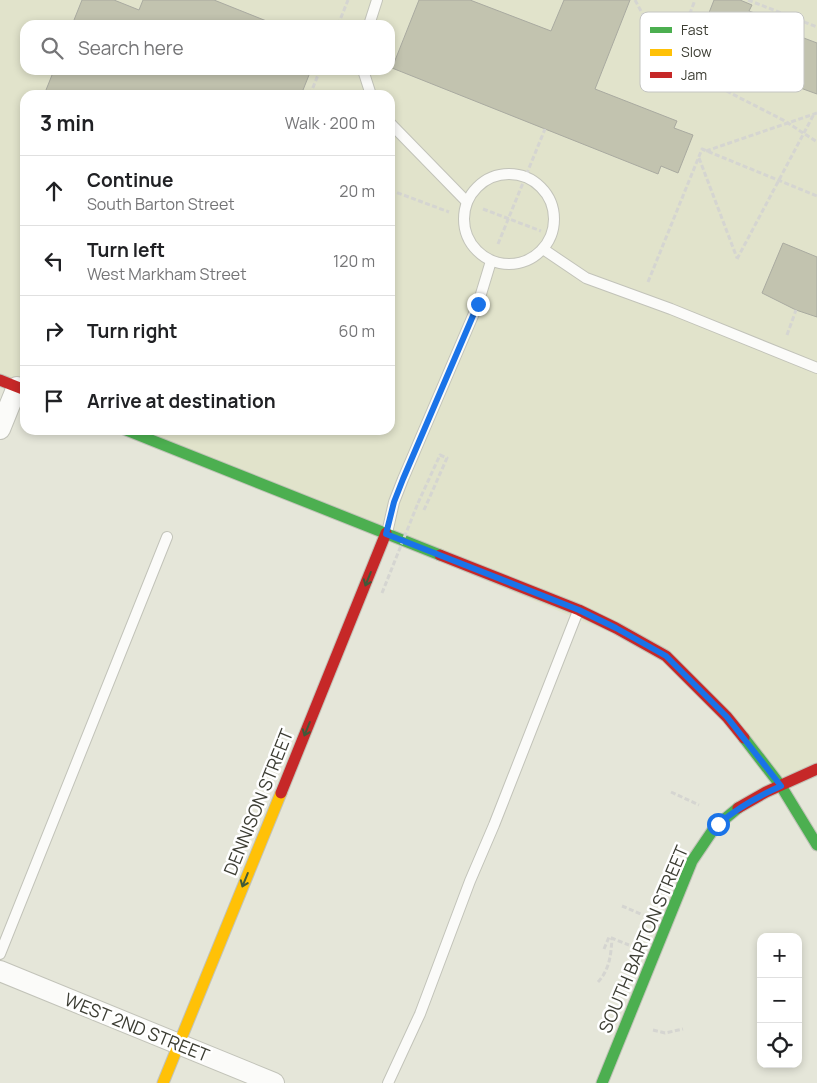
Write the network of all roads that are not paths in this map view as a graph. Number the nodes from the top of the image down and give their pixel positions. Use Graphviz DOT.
graph roads {
  1 [pos="377,0"];
  2 [pos="371,20"];
  3 [pos="365,75"];
  4 [pos="369,90"];
  5 [pos="395,128"];
  6 [pos="466,202"];
  7 [pos="543,249"];
  8 [pos="491,261"];
  9 [pos="817,368"];
  10 [pos="14,386"];
  11 [pos="0,429"];
  12 [pos="138,435"];
  13 [pos="386,534"];
  14 [pos="167,537"];
  15 [pos="579,610"];
  16 [pos="817,769"];
  17 [pos="781,786"];
  18 [pos="817,845"];
  19 [pos="0,954"];
  20 [pos="0,971"];
  21 [pos="179,1044"];
  22 [pos="163,1083"];
  23 [pos="274,1083"];
  24 [pos="388,1083"];
  25 [pos="602,1083"];
  1 -- 2 [label="lane"];
  3 -- 4 [label="lane"];
  5 -- 6 [label="lane"];
  6 -- 7 [label="lane"];
  6 -- 8 [label="lane"];
  7 -- 8 [label="lane"];
  7 -- 9 [label="lane"];
  8 -- 13 [label="lane"];
  10 -- 11 [label="street"];
  12 -- 13 [label="street"];
  13 -- 15 [label="street"];
  13 -- 21 [label="street, DENNISON STREET, one-way"];
  14 -- 19 [label="lane"];
  15 -- 17 [label="street"];
  15 -- 24 [label="lane"];
  16 -- 17 [label="street, SOUTH BARTON STREET"];
  17 -- 18 [label="street"];
  17 -- 25 [label="street, SOUTH BARTON STREET"];
  20 -- 21 [label="street, WEST 2ND STREET"];
  21 -- 22 [label="street, DENNISON STREET"];
  21 -- 23 [label="street, WEST 2ND STREET"];
}
